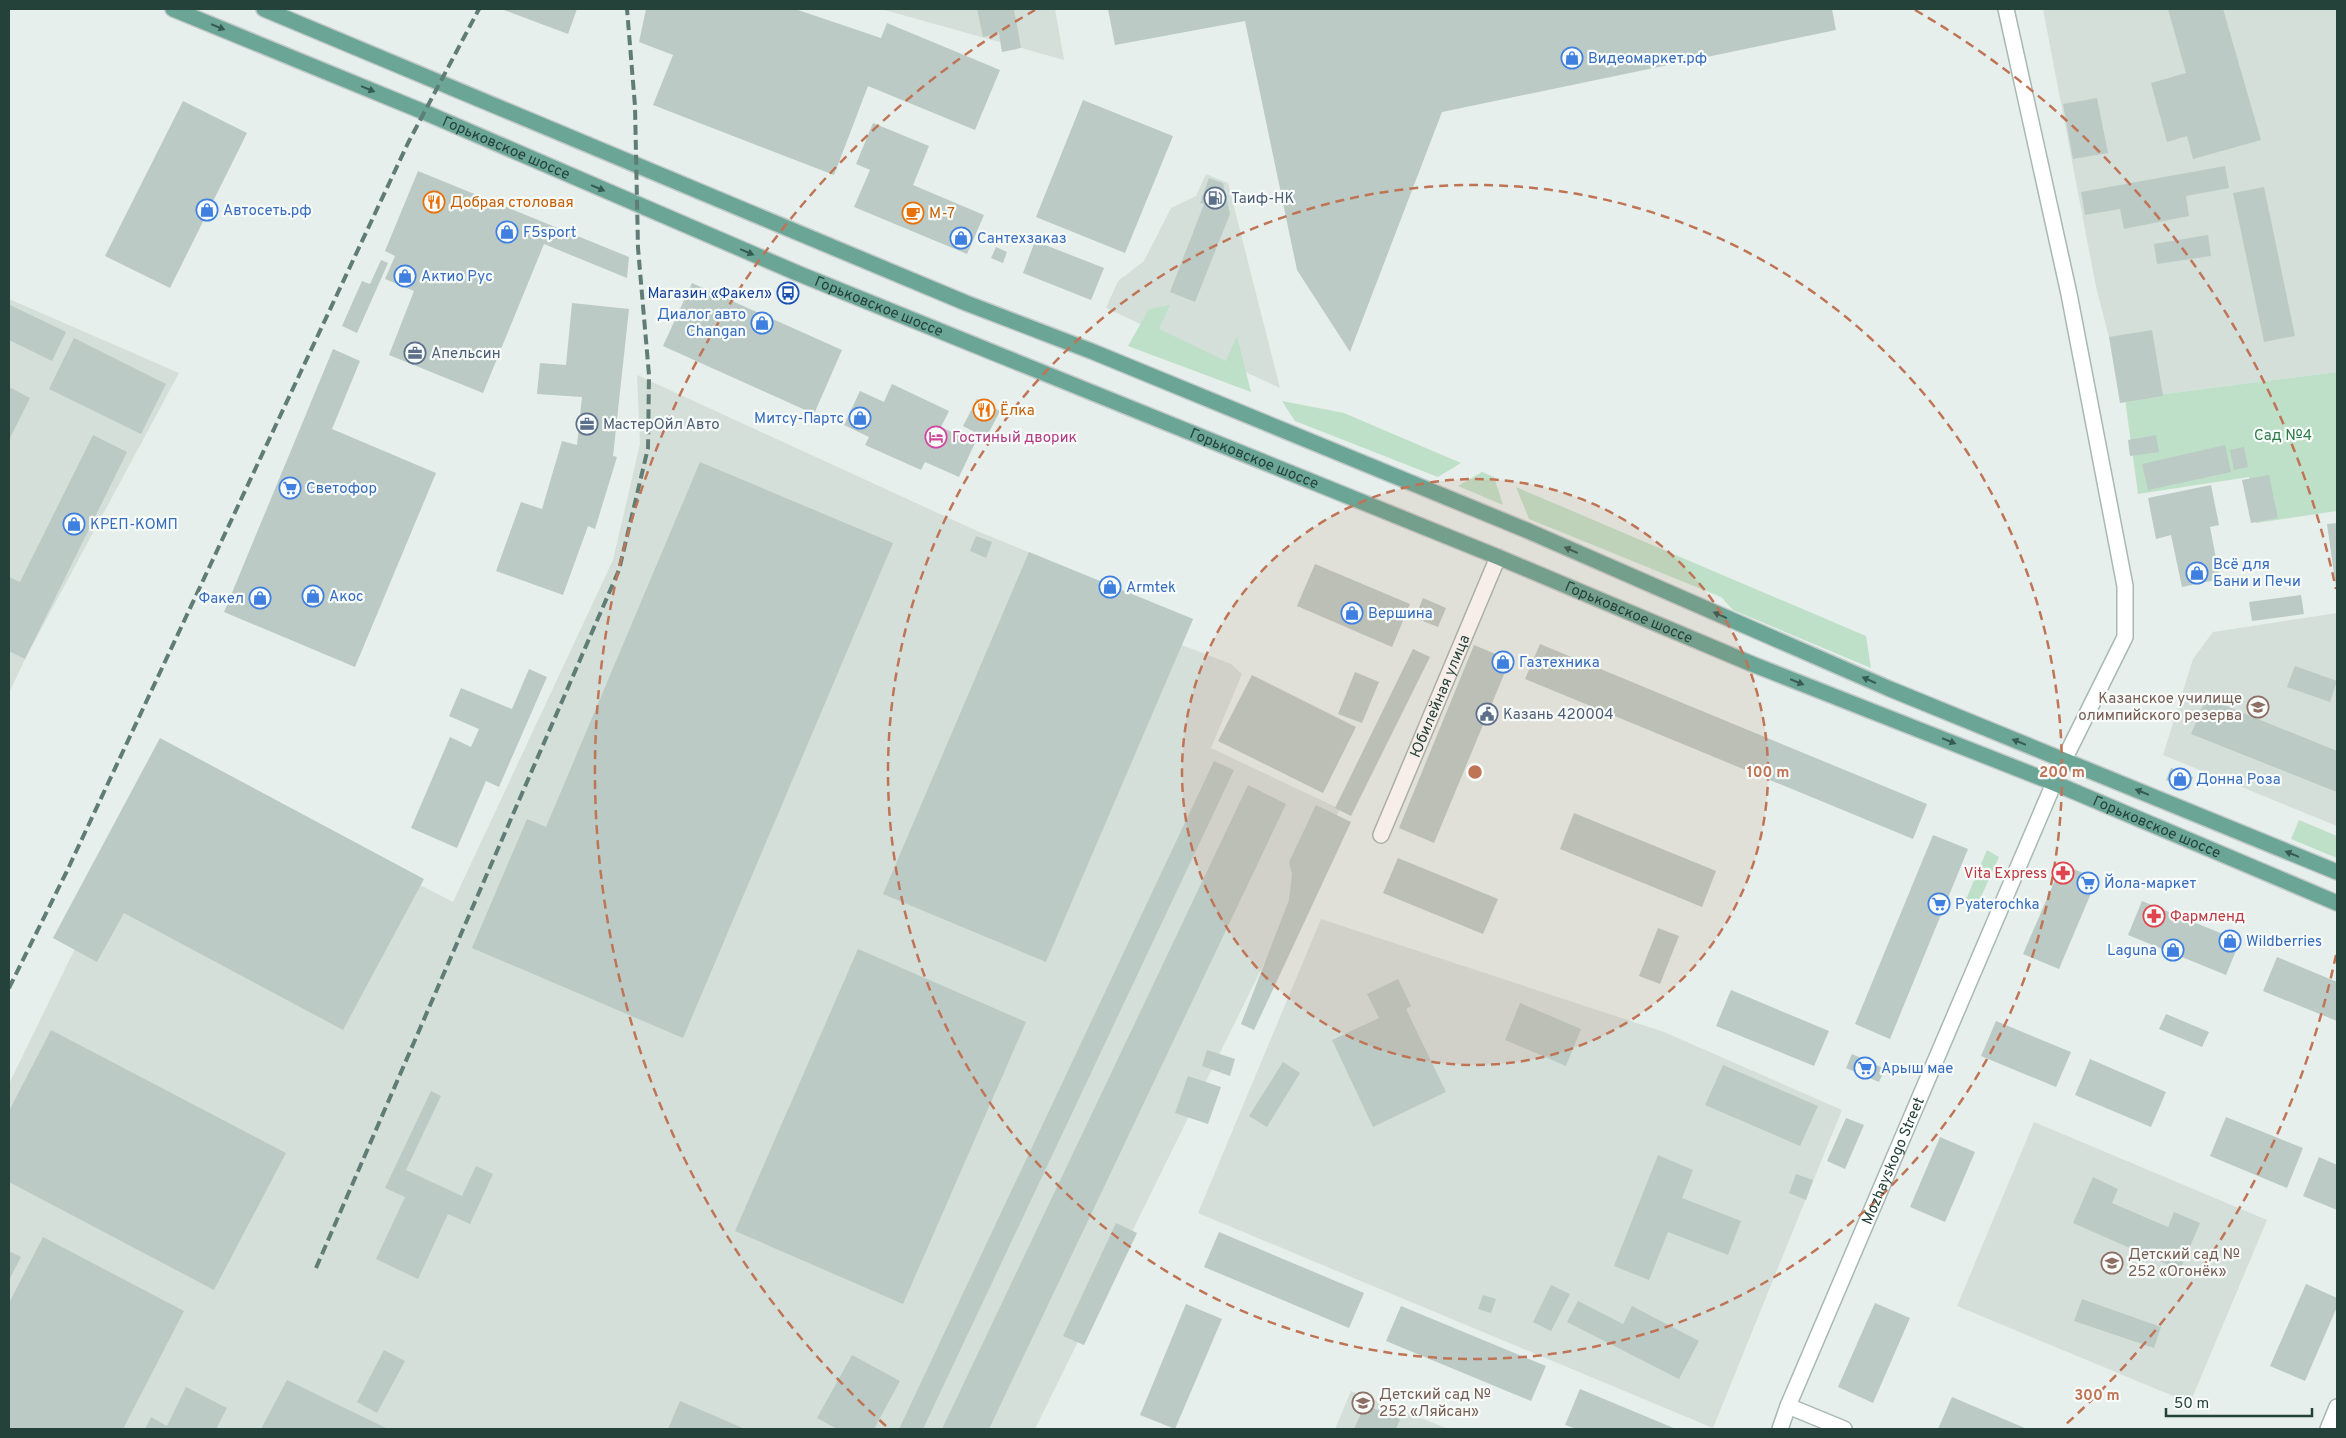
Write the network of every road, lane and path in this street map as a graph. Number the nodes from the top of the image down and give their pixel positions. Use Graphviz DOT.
graph roads {
  1 [pos="173,9"];
  2 [pos="264,9"];
  3 [pos="2006,9"];
  4 [pos="1498,557"];
  5 [pos="2064,760"];
  6 [pos="2054,783"];
  7 [pos="1381,835"];
  8 [pos="2337,872"];
  9 [pos="2337,903"];
  10 [pos="1788,1406"];
  11 [pos="2337,1407"];
  12 [pos="1780,1429"];
  13 [pos="1844,1429"];
  14 [pos="2328,1429"];
  1 -- 4 [label="main road, Горьковское шоссе, one-way"];
  5 -- 2 [label="main road, Горьковское шоссе, one-way"];
  3 -- 5 [label="street"];
  4 -- 6 [label="main road, Горьковское шоссе, one-way"];
  4 -- 7 [label="street, Юбилейная улица"];
  8 -- 5 [label="main road, Горьковское шоссе, one-way"];
  6 -- 9 [label="main road, Горьковское шоссе"];
  6 -- 10 [label="street, Mozhayskogo Street"];
  10 -- 12 [label="street, Mozhayskogo Street"];
  10 -- 13 [label="street"];
  11 -- 14 [label="street"];
}
